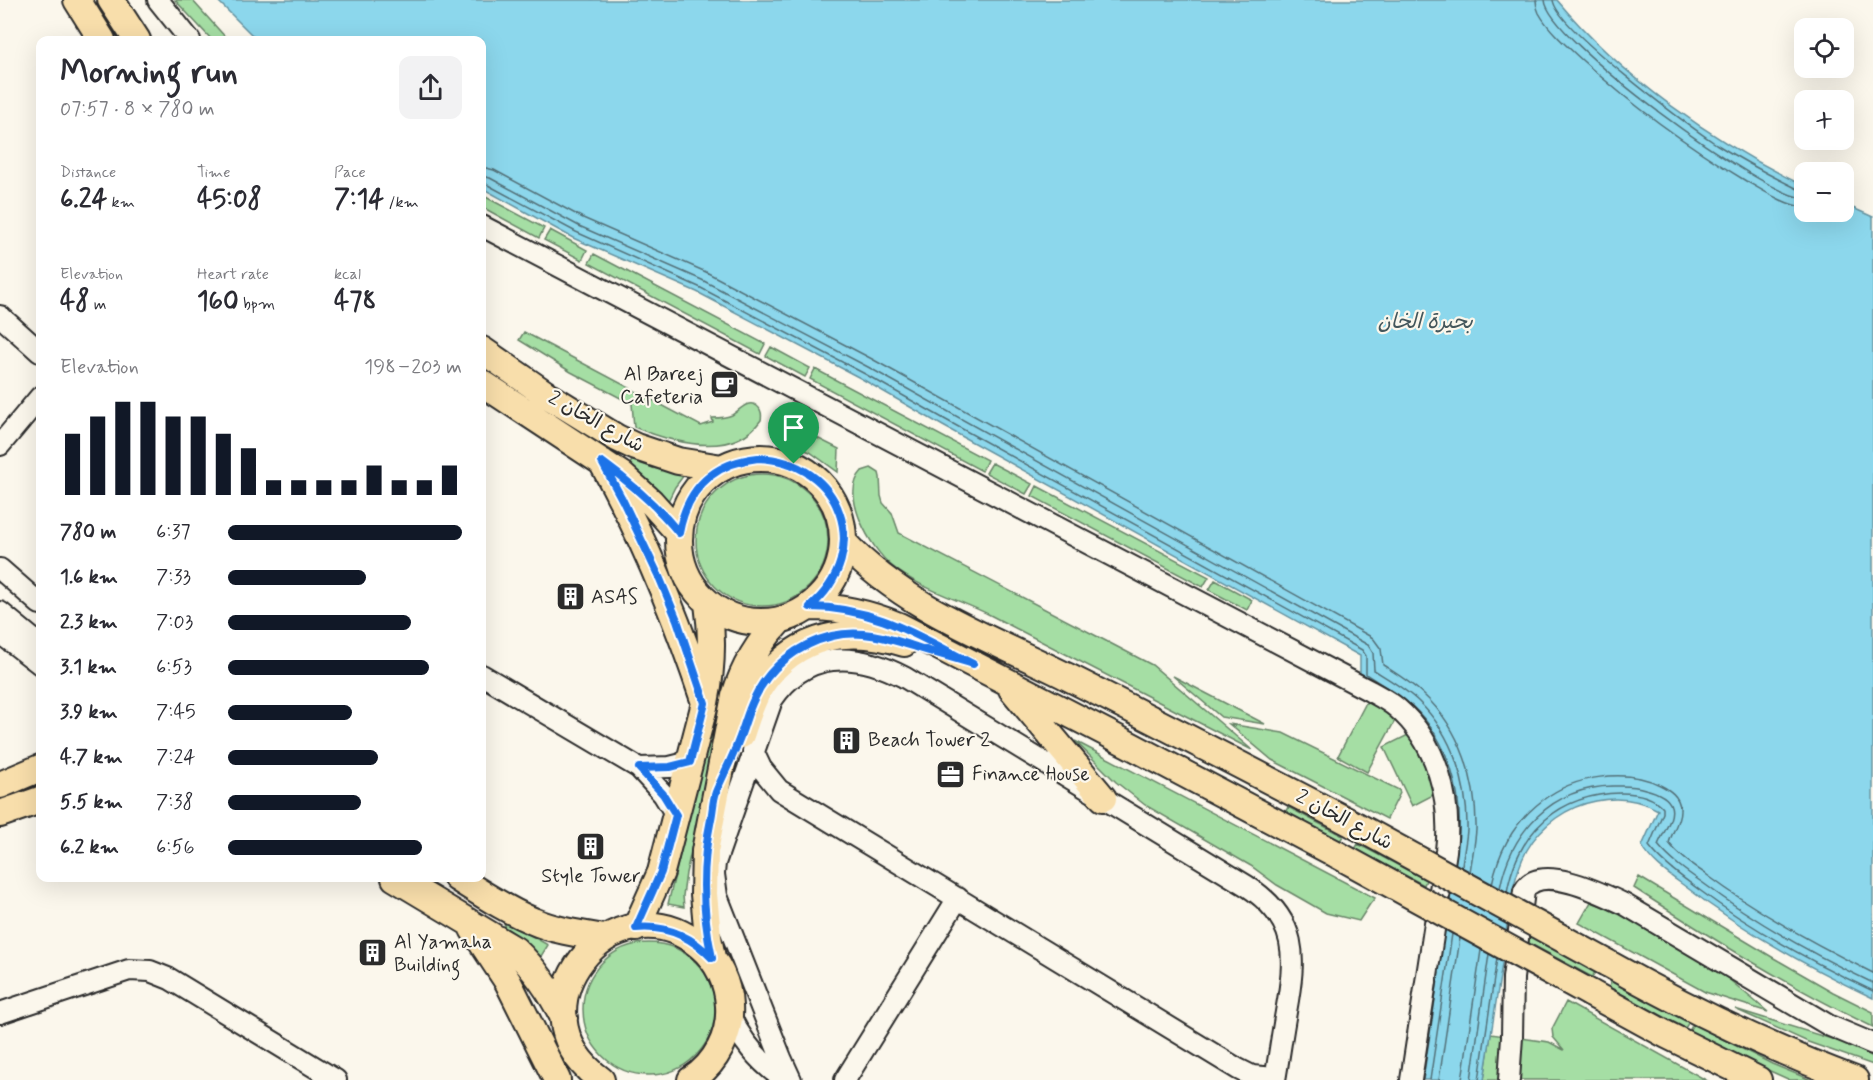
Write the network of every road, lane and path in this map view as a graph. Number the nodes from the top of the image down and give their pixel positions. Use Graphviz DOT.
graph roads {
  1 [pos="77,0"];
  2 [pos="111,0"];
  3 [pos="158,0"];
  4 [pos="100,36"];
  5 [pos="134,36"];
  6 [pos="187,36"];
  7 [pos="486,228"];
  8 [pos="0,316"];
  9 [pos="36,348"];
  10 [pos="486,353"];
  11 [pos="486,386"];
  12 [pos="36,403"];
  13 [pos="0,445"];
  14 [pos="602,462"];
  15 [pos="722,468"];
  16 [pos="679,533"];
  17 [pos="844,543"];
  18 [pos="0,569"];
  19 [pos="36,600"];
  20 [pos="708,603"];
  21 [pos="810,607"];
  22 [pos="0,612"];
  23 [pos="780,620"];
  24 [pos="0,633"];
  25 [pos="831,636"];
  26 [pos="36,642"];
  27 [pos="36,661"];
  28 [pos="973,664"];
  29 [pos="486,677"];
  30 [pos="904,677"];
  31 [pos="1004,680"];
  32 [pos="705,703"];
  33 [pos="753,751"];
  34 [pos="690,762"];
  35 [pos="36,767"];
  36 [pos="639,768"];
  37 [pos="0,785"];
  38 [pos="779,790"];
  39 [pos="727,794"];
  40 [pos="1102,798"];
  41 [pos="36,801"];
  42 [pos="0,814"];
  43 [pos="676,815"];
  44 [pos="402,882"];
  45 [pos="464,882"];
  46 [pos="957,898"];
  47 [pos="468,921"];
  48 [pos="636,928"];
  49 [pos="605,938"];
  50 [pos="712,958"];
  51 [pos="0,1013"];
  52 [pos="729,1016"];
  53 [pos="564,1019"];
  54 [pos="1873,1044"];
  55 [pos="590,1075"];
  56 [pos="1275,1079"];
  57 [pos="336,1080"];
  58 [pos="557,1080"];
  59 [pos="691,1080"];
  60 [pos="785,1080"];
  61 [pos="791,1080"];
  62 [pos="845,1080"];
  63 [pos="1411,1080"];
  64 [pos="1509,1080"];
  65 [pos="1758,1080"];
  66 [pos="1855,1080"];
  1 -- 4 [label="main road"];
  2 -- 5 [label="main road"];
  3 -- 6 [label="street"];
  7 -- 63 [label="street"];
  8 -- 9 [label="street"];
  10 -- 15 [label="main road, شارع الخان 2"];
  11 -- 14 [label="main road, شارع الخان 2"];
  12 -- 13 [label="street"];
  14 -- 16 [label="main road, شارع الخان 2"];
  14 -- 32 [label="main road"];
  15 -- 16 [label="main road"];
  15 -- 17 [label="main road"];
  16 -- 20 [label="main road"];
  17 -- 21 [label="main road"];
  17 -- 66 [label="main road, شارع الخان 2, bridge"];
  18 -- 19 [label="street"];
  20 -- 23 [label="main road"];
  20 -- 32 [label="main road"];
  21 -- 23 [label="main road"];
  21 -- 28 [label="main road, شارع الخان 2"];
  22 -- 26 [label="street"];
  23 -- 39 [label="main road"];
  24 -- 27 [label="street"];
  25 -- 28 [label="main road"];
  25 -- 30 [label="street"];
  25 -- 39 [label="main road"];
  28 -- 31 [label="main road, شارع الخان 2"];
  29 -- 36 [label="street"];
  30 -- 33 [label="street"];
  30 -- 40 [label="street"];
  31 -- 40 [label="main road"];
  31 -- 65 [label="main road, شارع الخان 2, bridge"];
  32 -- 34 [label="main road"];
  33 -- 38 [label="street"];
  33 -- 39 [label="street"];
  34 -- 36 [label="street"];
  34 -- 43 [label="main road"];
  35 -- 37 [label="main road"];
  36 -- 43 [label="street"];
  38 -- 39 [label="street"];
  38 -- 46 [label="street"];
  39 -- 50 [label="main road"];
  39 -- 61 [label="street"];
  40 -- 56 [label="street"];
  41 -- 42 [label="main road"];
  43 -- 48 [label="main road"];
  44 -- 47 [label="main road"];
  45 -- 49 [label="main road"];
  46 -- 56 [label="street"];
  46 -- 62 [label="street"];
  47 -- 53 [label="main road"];
  47 -- 58 [label="main road"];
  48 -- 49 [label="main road"];
  48 -- 50 [label="main road"];
  49 -- 53 [label="main road"];
  50 -- 52 [label="main road"];
  51 -- 57 [label="street"];
  52 -- 59 [label="main road"];
  52 -- 60 [label="street"];
  53 -- 55 [label="main road"];
  54 -- 64 [label="street"];
}
